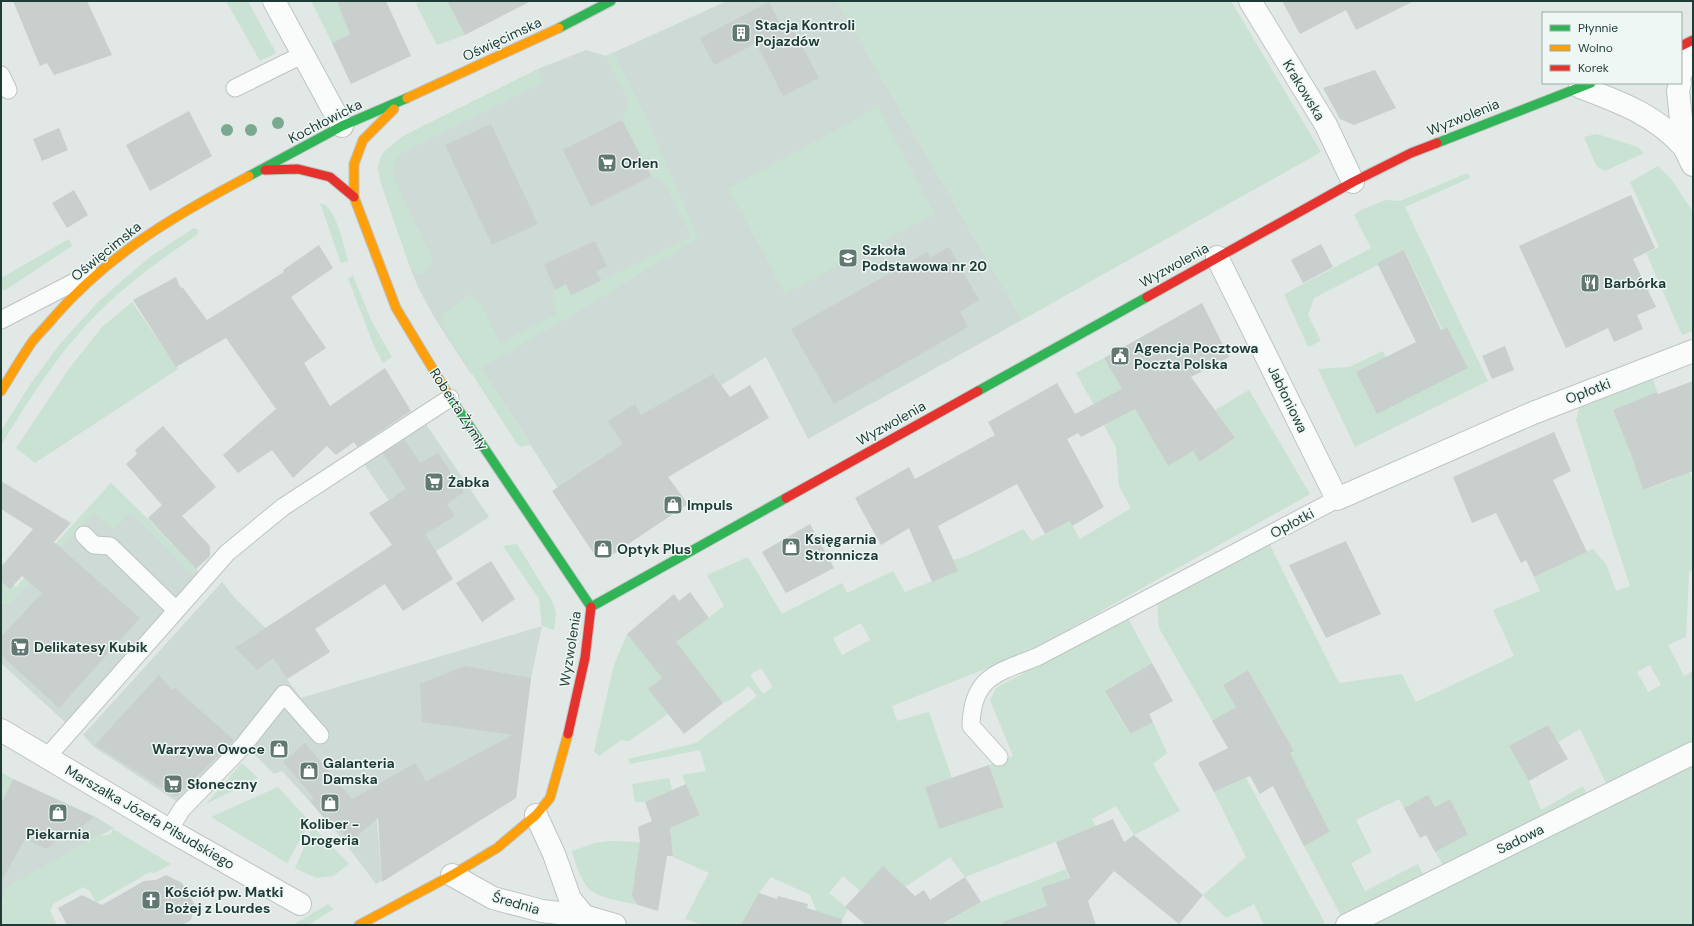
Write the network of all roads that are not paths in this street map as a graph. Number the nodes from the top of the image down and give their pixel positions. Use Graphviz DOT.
graph roads {
  1 [pos="274,1"];
  2 [pos="611,1"];
  3 [pos="1250,1"];
  4 [pos="1693,40"];
  5 [pos="1682,46"];
  6 [pos="1693,48"];
  7 [pos="304,54"];
  8 [pos="1682,71"];
  9 [pos="1680,84"];
  10 [pos="1586,85"];
  11 [pos="235,88"];
  12 [pos="403,100"];
  13 [pos="342,126"];
  14 [pos="1688,156"];
  15 [pos="262,170"];
  16 [pos="1353,182"];
  17 [pos="354,197"];
  18 [pos="1217,257"];
  19 [pos="108,264"];
  20 [pos="1,320"];
  21 [pos="1693,351"];
  22 [pos="1,391"];
  23 [pos="450,398"];
  24 [pos="1337,499"];
  25 [pos="84,535"];
  26 [pos="591,607"];
  27 [pos="176,610"];
  28 [pos="1,730"];
  29 [pos="320,736"];
  30 [pos="1693,753"];
  31 [pos="47,757"];
  32 [pos="1000,757"];
  33 [pos="536,815"];
  34 [pos="169,830"];
  35 [pos="452,876"];
  36 [pos="300,904"];
  37 [pos="584,916"];
  38 [pos="358,925"];
  39 [pos="615,925"];
  40 [pos="1347,925"];
  1 -- 7 [label="street"];
  2 -- 12 [label="street, Oświęcimska"];
  3 -- 16 [label="street, Krakowska"];
  4 -- 5 [label="street"];
  6 -- 8 [label="street"];
  7 -- 11 [label="lane"];
  7 -- 13 [label="street"];
  9 -- 14 [label="street"];
  10 -- 14 [label="street"];
  10 -- 16 [label="street, Wyzwolenia"];
  12 -- 13 [label="street, Kochłowicka"];
  12 -- 17 [label="street, Roberta Żymły"];
  13 -- 15 [label="street, Kochłowicka"];
  15 -- 17 [label="street, Roberta Żymły"];
  15 -- 19 [label="street, Oświęcimska"];
  16 -- 18 [label="street, Wyzwolenia"];
  17 -- 23 [label="street, Roberta Żymły"];
  18 -- 24 [label="street, Jabłoniowa"];
  18 -- 26 [label="street, Wyzwolenia"];
  19 -- 20 [label="lane"];
  19 -- 22 [label="street, Oświęcimska"];
  21 -- 24 [label="street, Opłotki"];
  23 -- 26 [label="street, Roberta Żymły"];
  23 -- 27 [label="lane"];
  24 -- 32 [label="lane, Opłotki"];
  25 -- 27 [label="lane"];
  26 -- 33 [label="street, Wyzwolenia"];
  27 -- 31 [label="lane"];
  28 -- 31 [label="street, Marszałka Józefa Piłsudskiego"];
  29 -- 34 [label="lane"];
  30 -- 40 [label="street, Sadowa"];
  31 -- 34 [label="street, Marszałka Józefa Piłsudskiego"];
  33 -- 35 [label="street, Wyzwolenia"];
  33 -- 37 [label="street"];
  34 -- 36 [label="street, Marszałka Józefa Piłsudskiego"];
  35 -- 37 [label="street, Średnia"];
  35 -- 38 [label="street, Wyzwolenia"];
  37 -- 39 [label="street, Średnia"];
}
